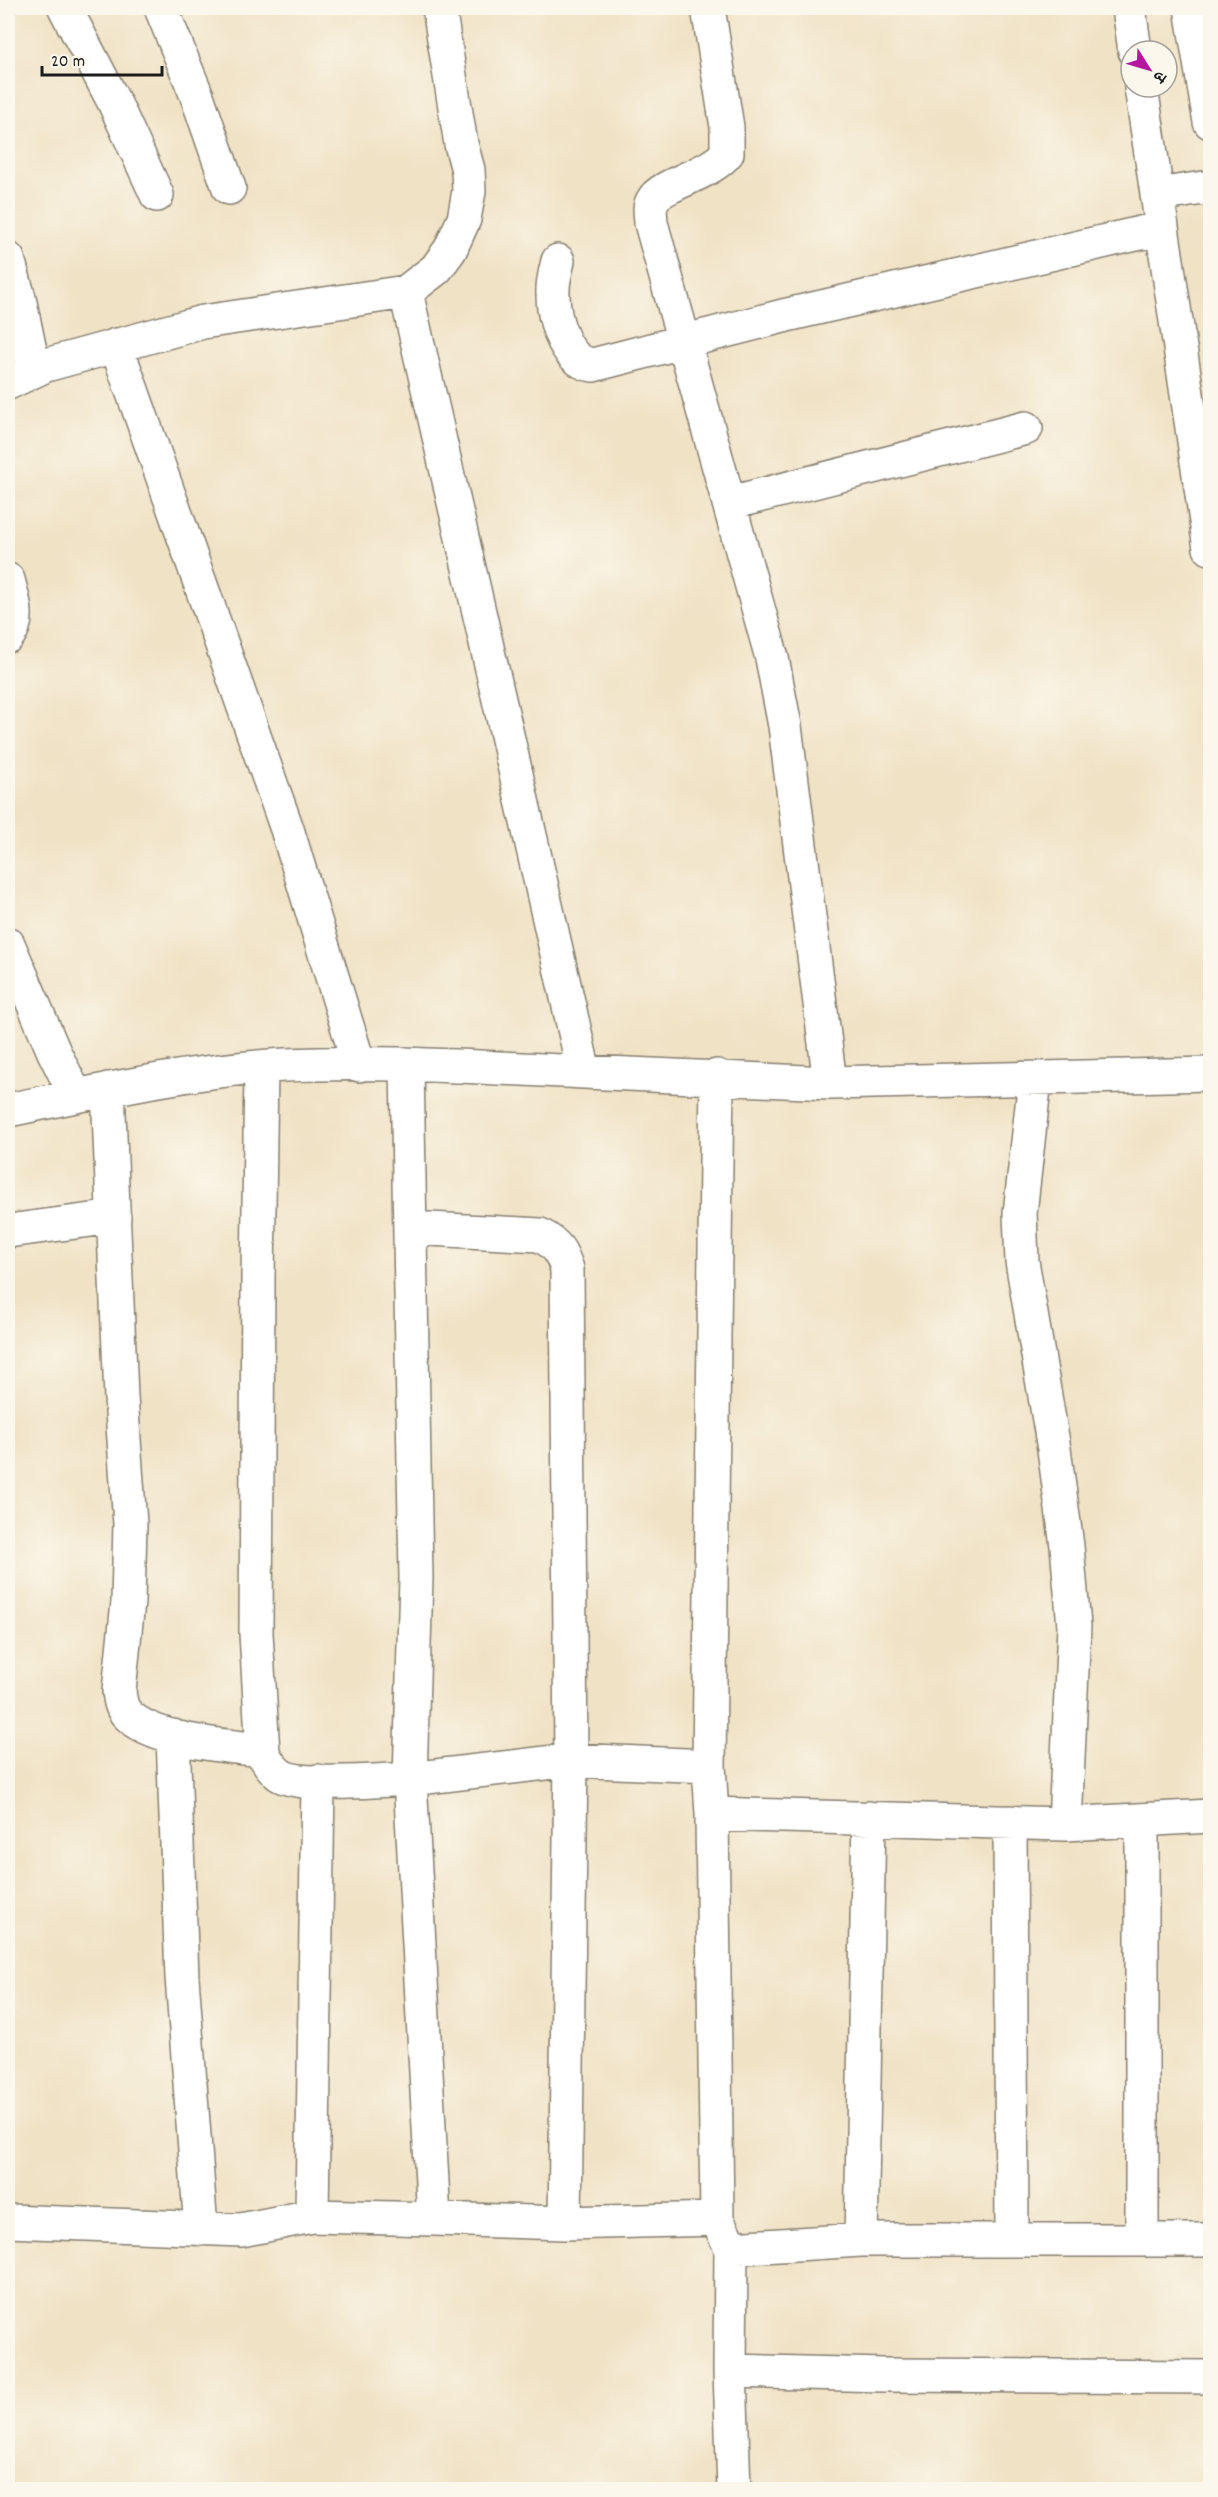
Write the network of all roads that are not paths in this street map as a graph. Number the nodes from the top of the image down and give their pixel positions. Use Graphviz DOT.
graph roads {
  1 [pos="65,8"];
  2 [pos="161,8"];
  3 [pos="439,8"];
  4 [pos="708,8"];
  5 [pos="1129,8"];
  6 [pos="1191,8"];
  7 [pos="1133,39"];
  8 [pos="1143,99"];
  9 [pos="1210,122"];
  10 [pos="1210,187"];
  11 [pos="229,188"];
  12 [pos="157,195"];
  13 [pos="1157,195"];
  14 [pos="1162,228"];
  15 [pos="8,259"];
  16 [pos="558,261"];
  17 [pos="406,292"];
  18 [pos="685,342"];
  19 [pos="116,345"];
  20 [pos="21,376"];
  21 [pos="1026,428"];
  22 [pos="730,503"];
  23 [pos="1210,548"];
  24 [pos="8,580"];
  25 [pos="8,636"];
  26 [pos="8,944"];
  27 [pos="359,1065"];
  28 [pos="407,1065"];
  29 [pos="261,1067"];
  30 [pos="584,1072"];
  31 [pos="1210,1074"];
  32 [pos="717,1076"];
  33 [pos="1035,1079"];
  34 [pos="830,1083"];
  35 [pos="108,1089"];
  36 [pos="76,1096"];
  37 [pos="8,1110"];
  38 [pos="114,1217"];
  39 [pos="411,1228"];
  40 [pos="8,1231"];
  41 [pos="173,1736"];
  42 [pos="263,1750"];
  43 [pos="571,1760"];
  44 [pos="709,1766"];
  45 [pos="410,1779"];
  46 [pos="318,1781"];
  47 [pos="712,1814"];
  48 [pos="1210,1816"];
  49 [pos="869,1818"];
  50 [pos="1142,1820"];
  51 [pos="1010,1822"];
  52 [pos="1065,1824"];
  53 [pos="312,2216"];
  54 [pos="434,2219"];
  55 [pos="717,2219"];
  56 [pos="8,2221"];
  57 [pos="565,2223"];
  58 [pos="201,2229"];
  59 [pos="861,2240"];
  60 [pos="1012,2240"];
  61 [pos="1142,2240"];
  62 [pos="1210,2240"];
  63 [pos="731,2248"];
  64 [pos="730,2371"];
  65 [pos="1210,2377"];
  66 [pos="734,2490"];
  1 -- 12 [label="street"];
  2 -- 11 [label="street"];
  3 -- 17 [label="street"];
  4 -- 18 [label="street"];
  5 -- 7 [label="street"];
  6 -- 9 [label="street"];
  8 -- 13 [label="street"];
  10 -- 13 [label="street"];
  13 -- 14 [label="street"];
  14 -- 18 [label="street"];
  14 -- 23 [label="street"];
  15 -- 20 [label="street"];
  16 -- 18 [label="street"];
  17 -- 19 [label="street"];
  17 -- 30 [label="street"];
  18 -- 22 [label="street"];
  19 -- 20 [label="street"];
  19 -- 27 [label="street"];
  21 -- 22 [label="street"];
  22 -- 34 [label="street"];
  24 -- 25 [label="street"];
  26 -- 36 [label="street"];
  27 -- 28 [label="street"];
  27 -- 29 [label="street"];
  28 -- 30 [label="street"];
  28 -- 39 [label="street"];
  29 -- 35 [label="street"];
  29 -- 42 [label="street"];
  30 -- 32 [label="street"];
  31 -- 33 [label="street"];
  32 -- 34 [label="street"];
  32 -- 44 [label="street"];
  33 -- 34 [label="street"];
  33 -- 52 [label="street"];
  35 -- 36 [label="street"];
  35 -- 38 [label="street"];
  36 -- 37 [label="street"];
  38 -- 40 [label="street"];
  38 -- 41 [label="street"];
  39 -- 43 [label="street"];
  39 -- 45 [label="street"];
  41 -- 42 [label="street"];
  41 -- 58 [label="street"];
  42 -- 46 [label="street"];
  43 -- 44 [label="street"];
  43 -- 45 [label="street"];
  43 -- 57 [label="street"];
  44 -- 47 [label="street"];
  45 -- 46 [label="street"];
  45 -- 54 [label="street"];
  46 -- 53 [label="street"];
  47 -- 49 [label="street"];
  47 -- 55 [label="street"];
  48 -- 50 [label="street"];
  49 -- 51 [label="street"];
  49 -- 59 [label="street"];
  50 -- 52 [label="street"];
  50 -- 61 [label="street"];
  51 -- 52 [label="street"];
  51 -- 60 [label="street"];
  53 -- 54 [label="street"];
  53 -- 58 [label="street"];
  54 -- 57 [label="street"];
  55 -- 57 [label="street"];
  55 -- 63 [label="street"];
  56 -- 58 [label="street"];
  59 -- 60 [label="street"];
  59 -- 63 [label="street"];
  60 -- 61 [label="street"];
  61 -- 62 [label="street"];
  63 -- 64 [label="street"];
  64 -- 65 [label="street"];
  64 -- 66 [label="street"];
}
